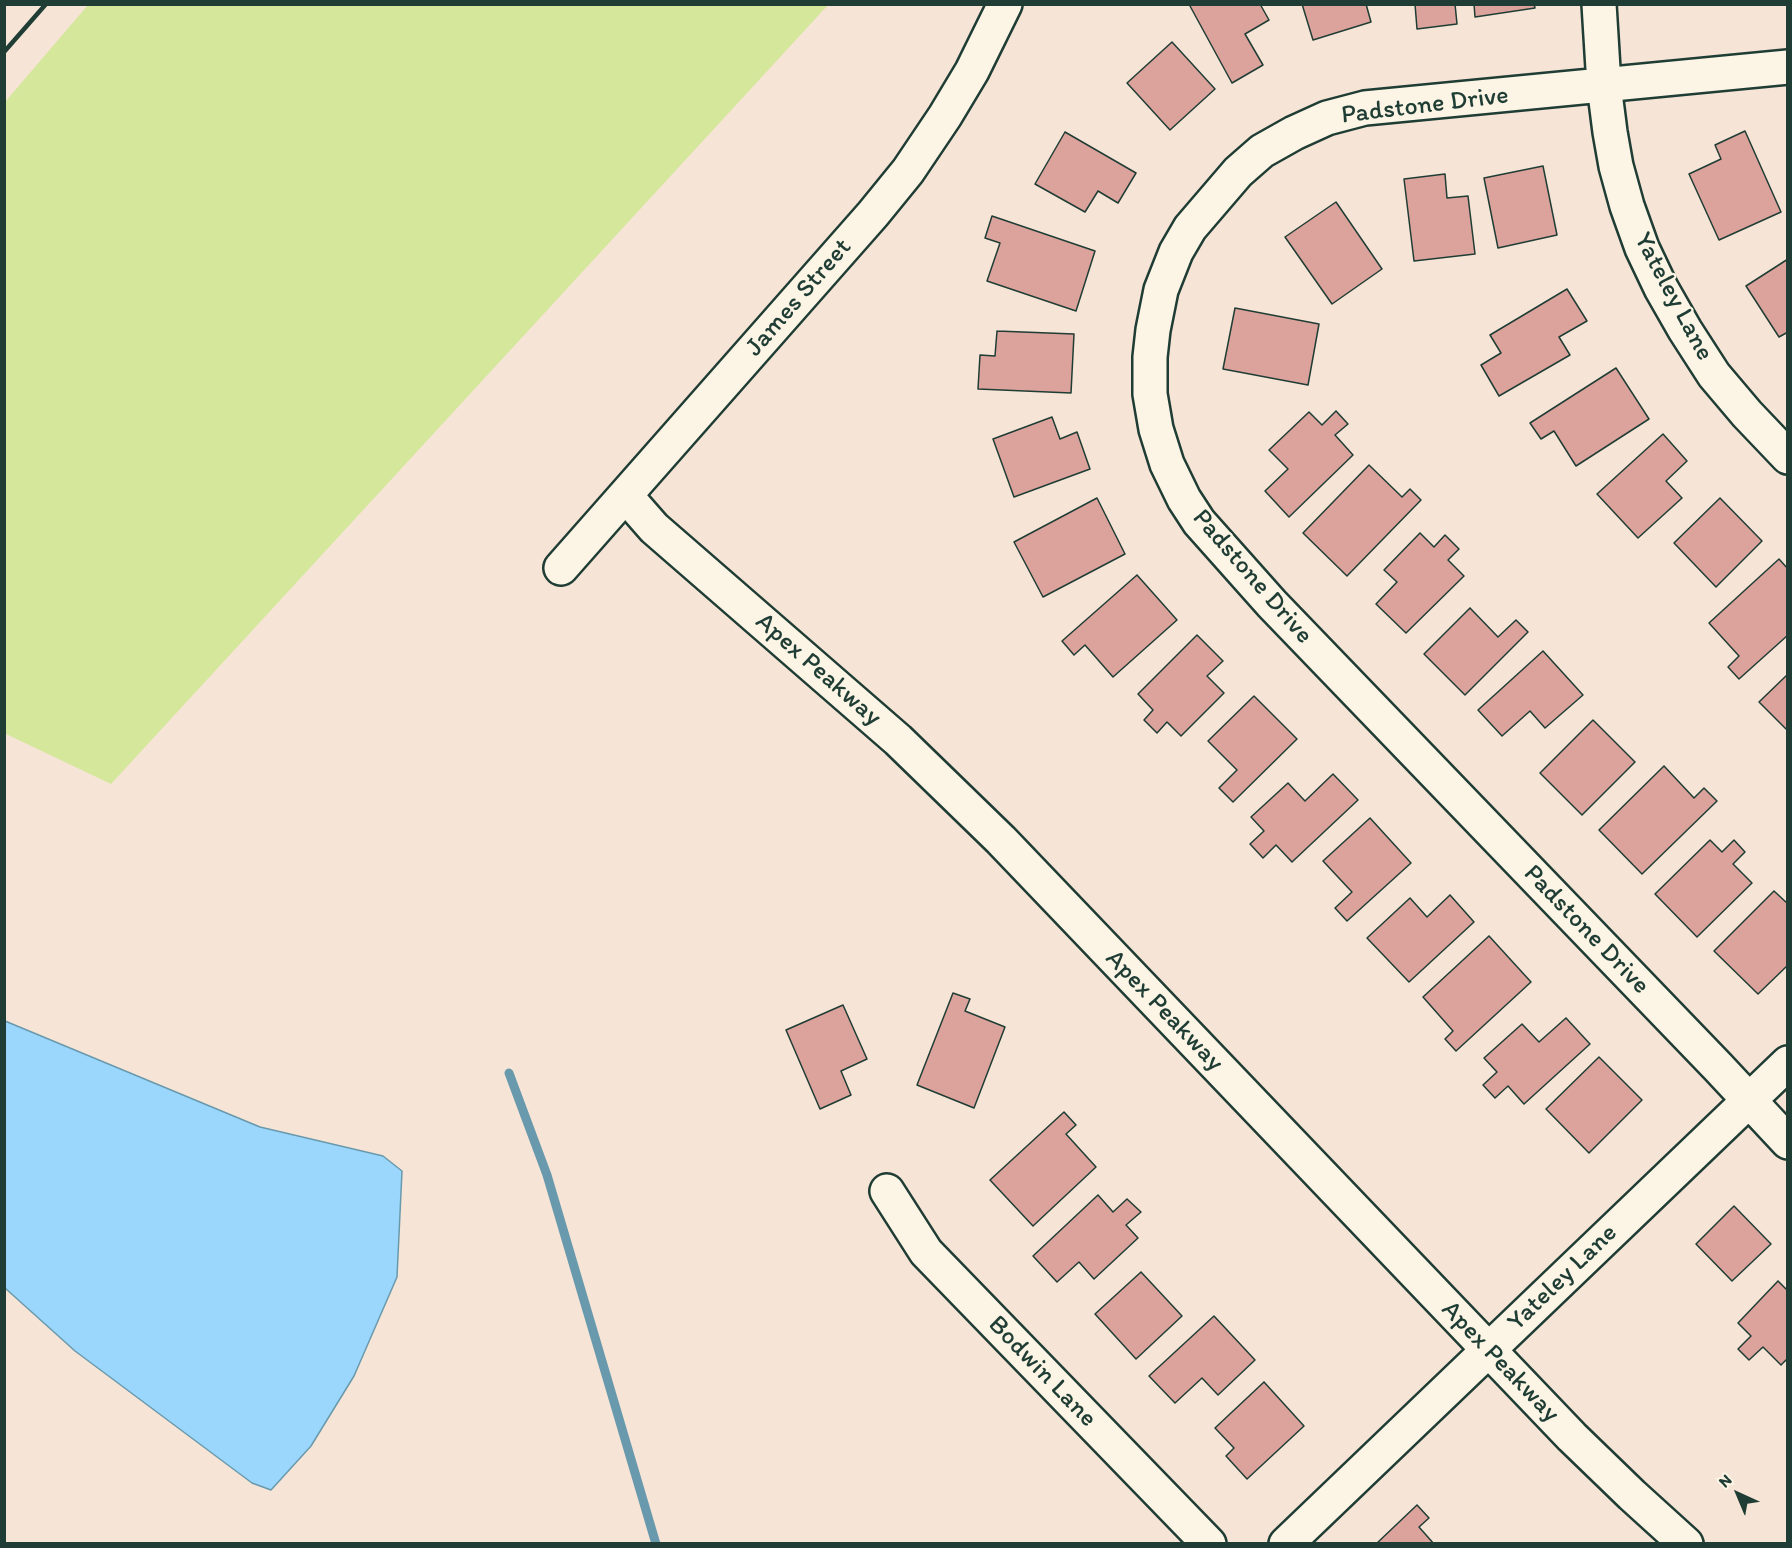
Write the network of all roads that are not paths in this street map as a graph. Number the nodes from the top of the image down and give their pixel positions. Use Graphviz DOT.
graph roads {
  1 [pos="1005,4"];
  2 [pos="1599,4"];
  3 [pos="1788,67"];
  4 [pos="1604,85"];
  5 [pos="1788,457"];
  6 [pos="626,496"];
  7 [pos="561,568"];
  8 [pos="1788,1063"];
  9 [pos="1749,1100"];
  10 [pos="1788,1142"];
  11 [pos="887,1191"];
  12 [pos="1489,1350"];
  13 [pos="1209,1544"];
  14 [pos="1286,1544"];
  15 [pos="1686,1544"];
  1 -- 6 [label="street, James Street"];
  2 -- 4 [label="street, Yateley Lane"];
  3 -- 4 [label="street, Padstone Drive"];
  4 -- 5 [label="street, Yateley Lane"];
  4 -- 9 [label="street, Padstone Drive"];
  6 -- 7 [label="street, James Street"];
  6 -- 12 [label="street, Apex Peakway"];
  8 -- 9 [label="street, Yateley Lane"];
  9 -- 10 [label="street, Padstone Drive"];
  9 -- 12 [label="street, Yateley Lane"];
  11 -- 13 [label="street, Bodwin Lane"];
  12 -- 14 [label="street, Yateley Lane"];
  12 -- 15 [label="street, Apex Peakway"];
}
